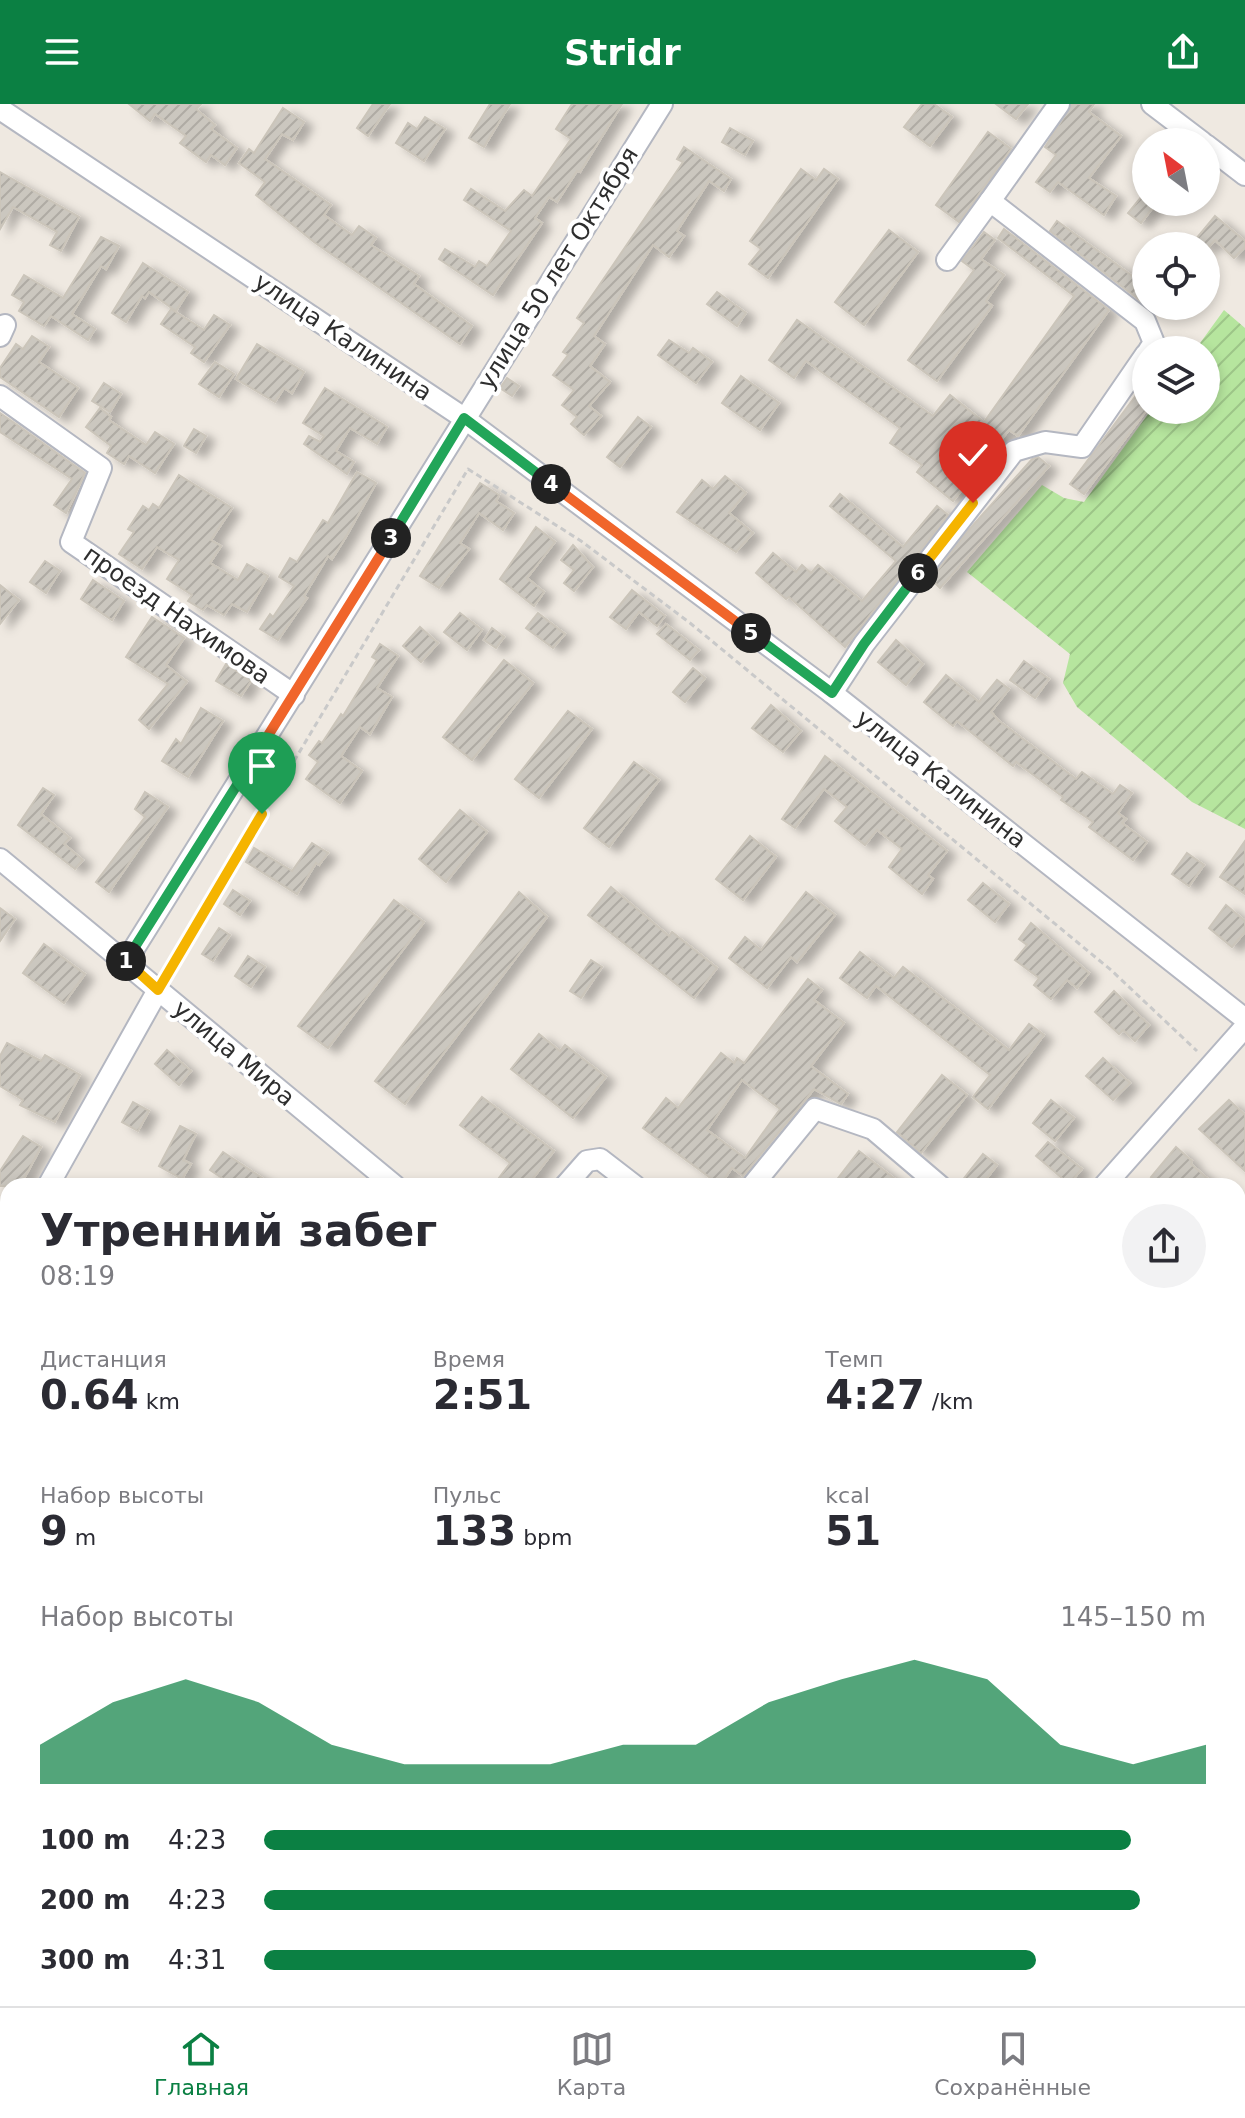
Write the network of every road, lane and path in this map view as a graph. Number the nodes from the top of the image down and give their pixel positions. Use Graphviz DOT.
graph roads {
  1 [pos="662,104"];
  2 [pos="1059,104"];
  3 [pos="1152,104"];
  4 [pos="0,109"];
  5 [pos="1183,128"];
  6 [pos="1220,156"];
  7 [pos="1245,175"];
  8 [pos="990,201"];
  9 [pos="947,260"];
  10 [pos="1151,336"];
  11 [pos="1132,375"];
  12 [pos="0,396"];
  13 [pos="464,418"];
  14 [pos="832,693"];
  15 [pos="294,695"];
  16 [pos="0,859"];
  17 [pos="125,963"];
  18 [pos="158,990"];
  19 [pos="1245,1019"];
  20 [pos="1245,1027"];
  21 [pos="1212,1065"];
  22 [pos="52,1178"];
  23 [pos="385,1178"];
  24 [pos="572,1178"];
  25 [pos="625,1178"];
  26 [pos="759,1178"];
  27 [pos="931,1178"];
  28 [pos="1111,1178"];
  1 -- 13 [label="street, улица 50 лет Октября"];
  2 -- 8 [label="street"];
  3 -- 5 [label="street"];
  4 -- 13 [label="street, улица Калинина"];
  6 -- 7 [label="street"];
  8 -- 9 [label="street"];
  8 -- 10 [label="street"];
  11 -- 14 [label="street"];
  12 -- 15 [label="street, проезд Нахимова"];
  13 -- 14 [label="street, улица Калинина"];
  13 -- 15 [label="street, улица 50 лет Октября"];
  14 -- 19 [label="street, улица Калинина"];
  15 -- 17 [label="street, улица 50 лет Октября"];
  16 -- 17 [label="street, улица Мира"];
  17 -- 18 [label="street, улица Мира"];
  18 -- 21 [label="path"];
  18 -- 22 [label="street"];
  18 -- 23 [label="street, улица Мира"];
  20 -- 21 [label="street"];
  21 -- 28 [label="street"];
  24 -- 25 [label="street"];
  26 -- 27 [label="street"];
}
